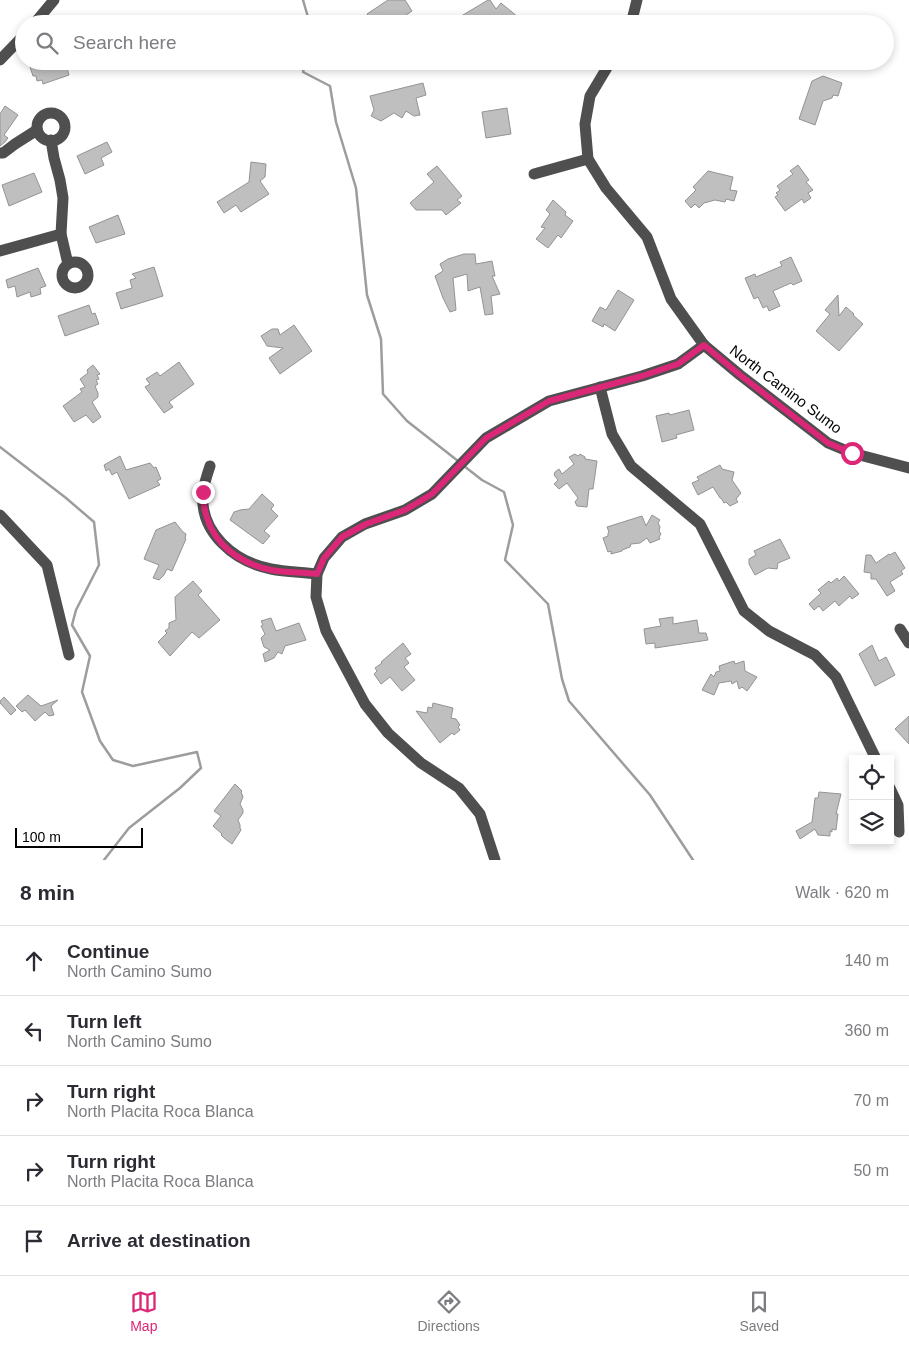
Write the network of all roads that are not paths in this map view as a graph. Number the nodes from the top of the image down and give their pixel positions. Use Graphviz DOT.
graph roads {
  1 [pos="54,0"];
  2 [pos="637,0"];
  3 [pos="42,15"];
  4 [pos="633,15"];
  5 [pos="15,44"];
  6 [pos="0,60"];
  7 [pos="606,70"];
  8 [pos="37,130"];
  9 [pos="51,140"];
  10 [pos="0,153"];
  11 [pos="588,159"];
  12 [pos="534,174"];
  13 [pos="61,234"];
  14 [pos="0,252"];
  15 [pos="68,264"];
  16 [pos="704,345"];
  17 [pos="600,387"];
  18 [pos="210,466"];
  19 [pos="909,468"];
  20 [pos="0,515"];
  21 [pos="317,574"];
  22 [pos="900,629"];
  23 [pos="909,642"];
  24 [pos="69,655"];
  25 [pos="874,755"];
  26 [pos="894,796"];
  27 [pos="899,832"];
  28 [pos="496,860"];
  1 -- 3 [label="street"];
  2 -- 4 [label="street"];
  5 -- 6 [label="street"];
  7 -- 11 [label="street, North Camino Sumo"];
  8 -- 9 [label="street"];
  8 -- 9 [label="street"];
  8 -- 10 [label="street"];
  9 -- 13 [label="street"];
  11 -- 12 [label="street"];
  11 -- 16 [label="street, North Camino Sumo"];
  13 -- 14 [label="street"];
  13 -- 15 [label="street"];
  16 -- 17 [label="street"];
  16 -- 19 [label="street, North Camino Sumo"];
  17 -- 21 [label="street"];
  17 -- 25 [label="street"];
  18 -- 21 [label="street"];
  20 -- 24 [label="street"];
  21 -- 28 [label="street"];
  22 -- 23 [label="street"];
  26 -- 27 [label="street"];
}
